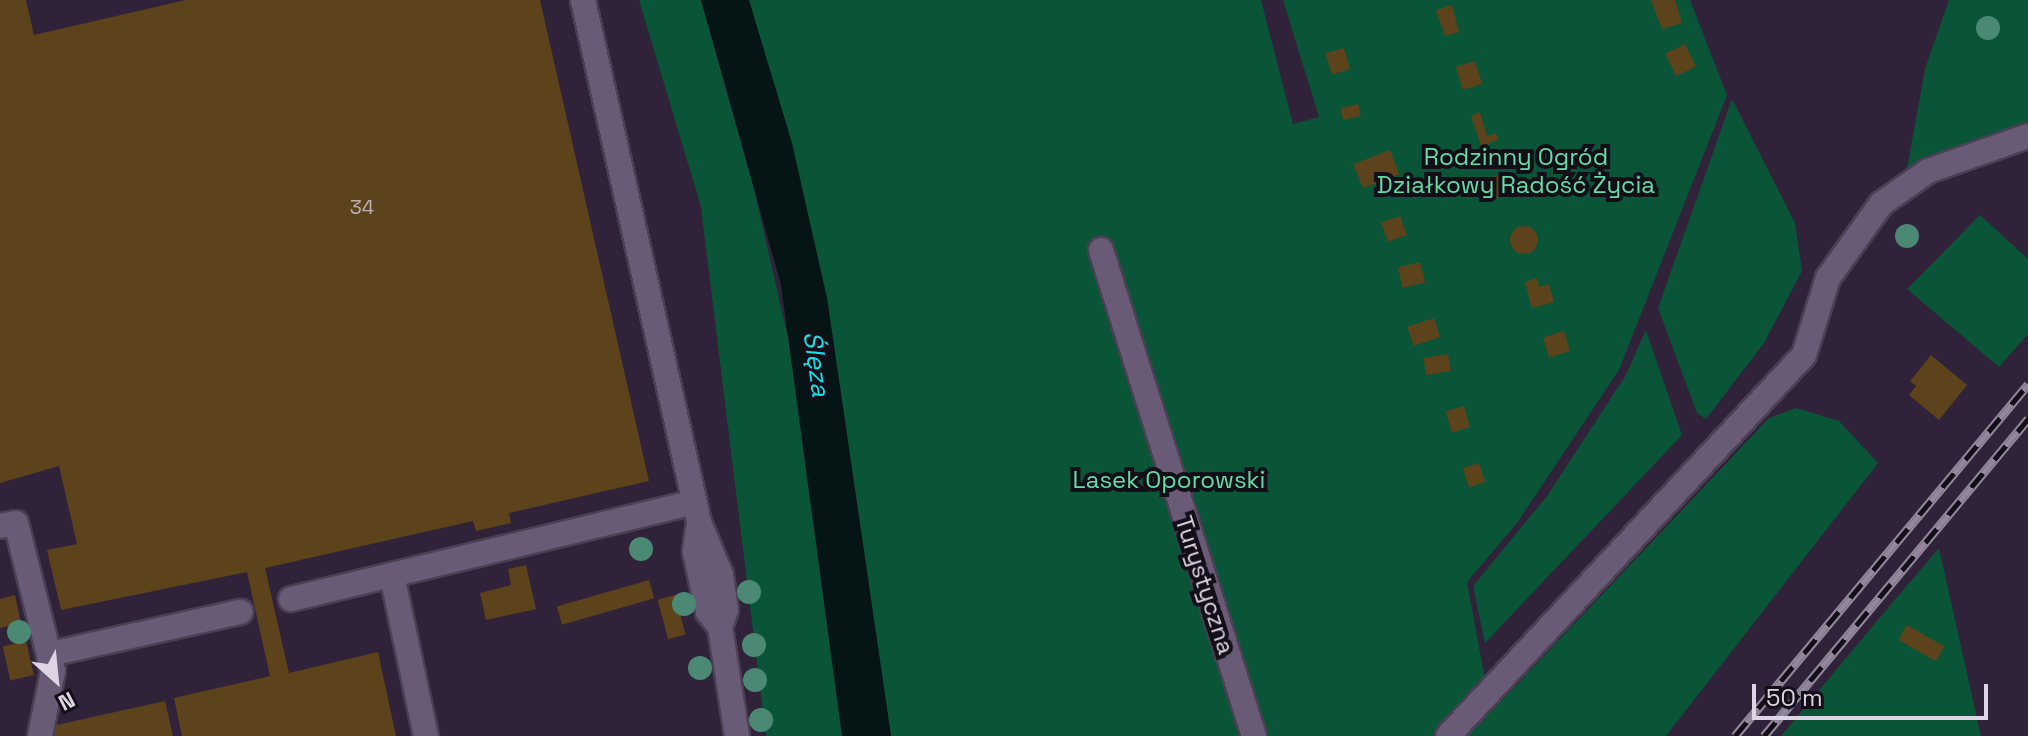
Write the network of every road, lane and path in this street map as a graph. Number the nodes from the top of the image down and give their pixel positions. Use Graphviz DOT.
graph roads {
  1 [pos="583,0"];
  2 [pos="2028,136"];
  3 [pos="1101,250"];
  4 [pos="697,512"];
  5 [pos="0,526"];
  6 [pos="392,575"];
  7 [pos="291,599"];
  8 [pos="240,612"];
  9 [pos="50,654"];
  10 [pos="40,736"];
  11 [pos="426,736"];
  12 [pos="737,736"];
  13 [pos="1254,736"];
  14 [pos="1448,736"];
  1 -- 4 [label="lane"];
  2 -- 14 [label="lane"];
  3 -- 13 [label="lane, Turystyczna"];
  4 -- 6 [label="lane"];
  4 -- 12 [label="lane"];
  5 -- 9 [label="lane"];
  6 -- 7 [label="lane"];
  6 -- 11 [label="lane"];
  8 -- 9 [label="lane"];
  9 -- 10 [label="lane"];
}
